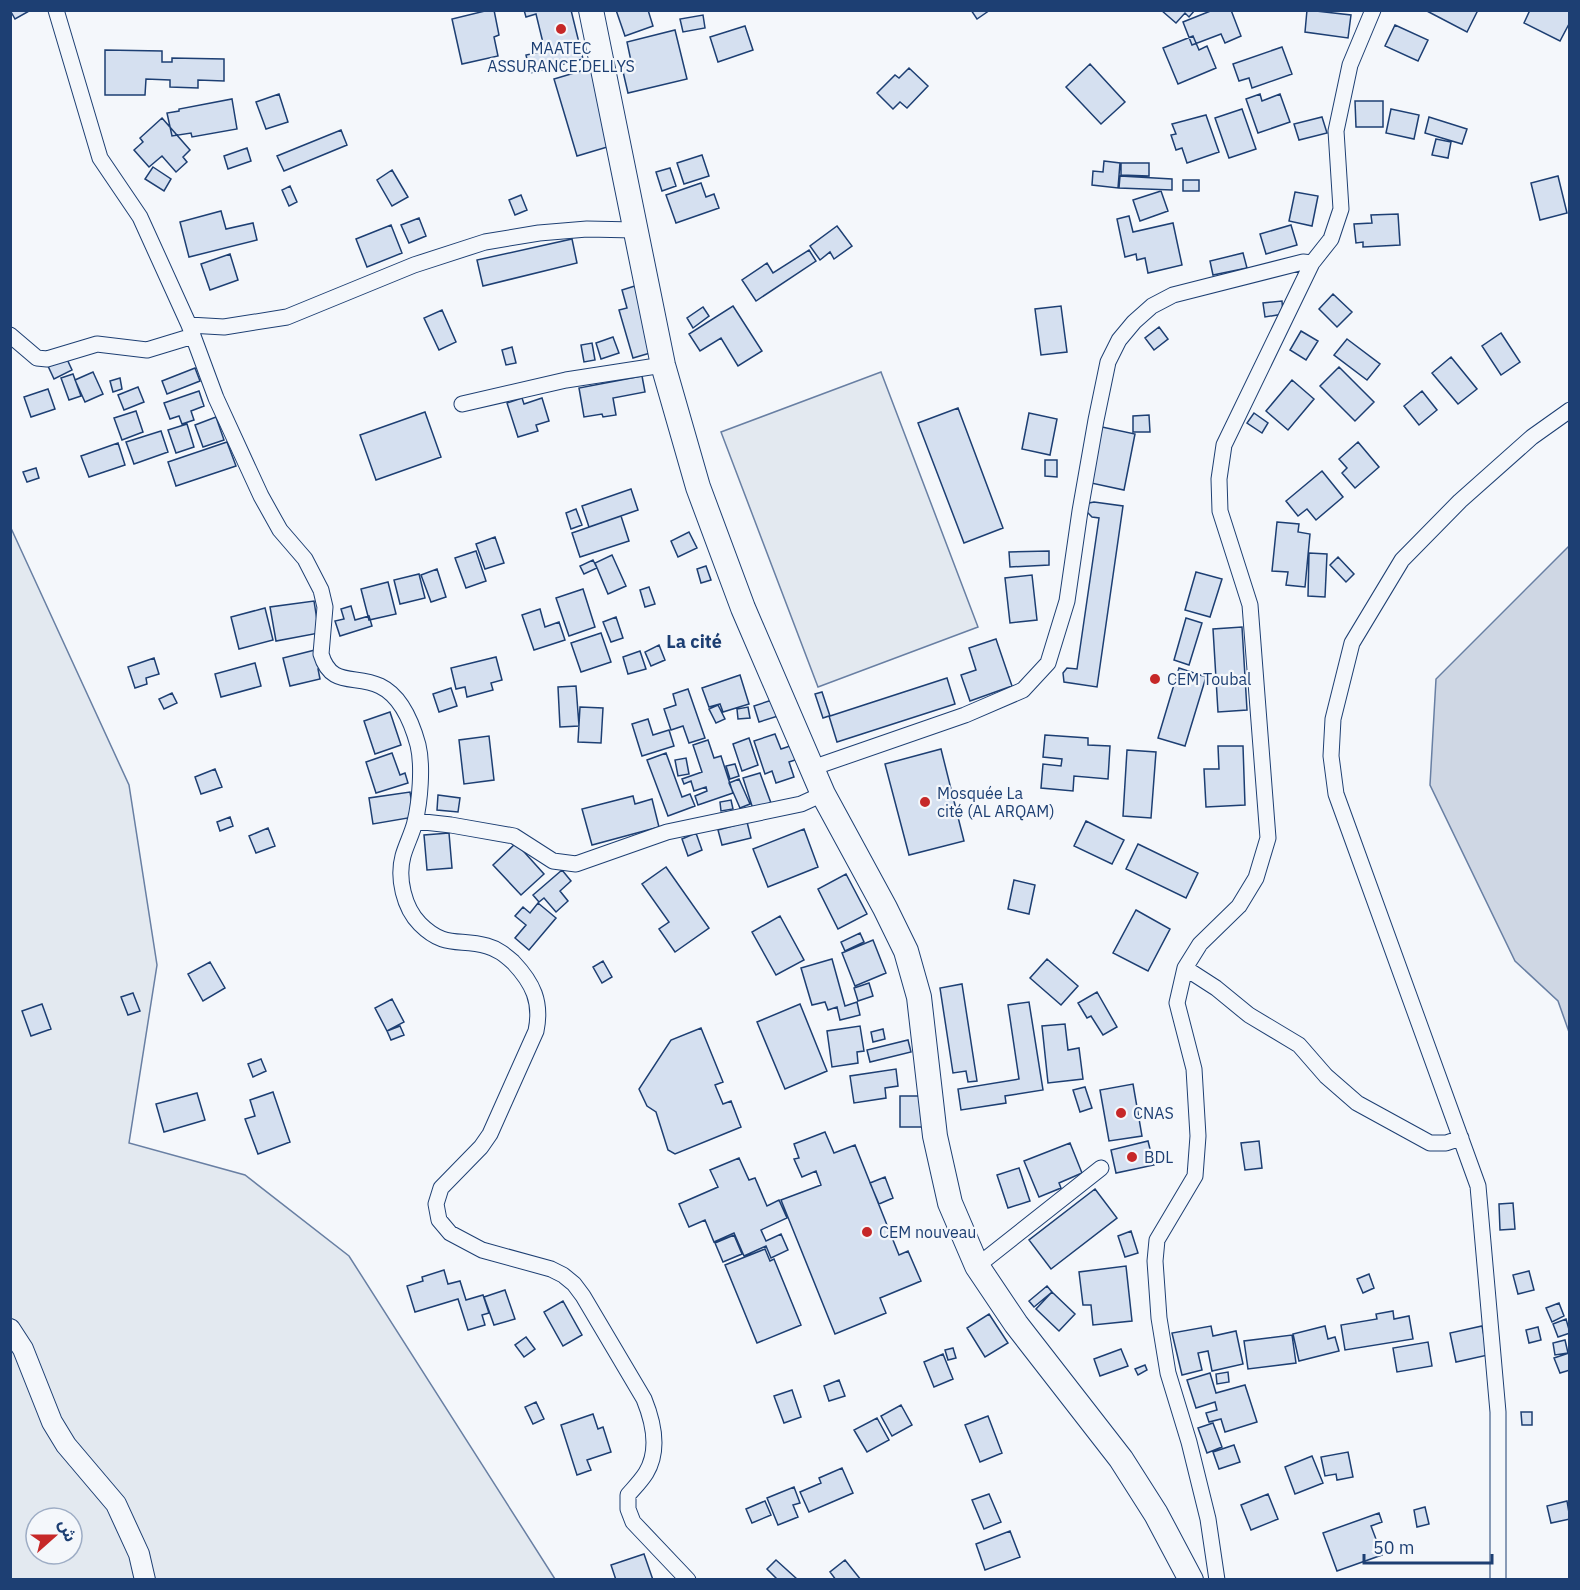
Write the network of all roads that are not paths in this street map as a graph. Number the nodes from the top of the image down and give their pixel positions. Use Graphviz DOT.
graph roads {
  1 [pos="57,10"];
  2 [pos="591,10"];
  3 [pos="1373,10"];
  4 [pos="635,230"];
  5 [pos="1312,263"];
  6 [pos="191,330"];
  7 [pos="10,335"];
  8 [pos="663,365"];
  9 [pos="462,404"];
  10 [pos="1569,410"];
  11 [pos="812,768"];
  12 [pos="823,794"];
  13 [pos="416,821"];
  14 [pos="1185,968"];
  15 [pos="1461,1138"];
  16 [pos="1101,1168"];
  17 [pos="977,1266"];
  18 [pos="10,1329"];
  19 [pos="146,1580"];
  20 [pos="688,1580"];
  21 [pos="1191,1580"];
  22 [pos="1217,1580"];
  23 [pos="1498,1580"];
  1 -- 6 [label="street"];
  2 -- 4 [label="main road"];
  3 -- 5 [label="street"];
  4 -- 6 [label="street"];
  4 -- 8 [label="main road"];
  5 -- 11 [label="street"];
  5 -- 14 [label="street"];
  6 -- 7 [label="street"];
  6 -- 13 [label="street"];
  8 -- 9 [label="street"];
  8 -- 11 [label="main road"];
  10 -- 15 [label="street"];
  11 -- 12 [label="main road"];
  12 -- 13 [label="street"];
  12 -- 17 [label="main road"];
  13 -- 20 [label="street"];
  14 -- 15 [label="street"];
  14 -- 22 [label="street"];
  15 -- 23 [label="street"];
  16 -- 17 [label="street"];
  17 -- 21 [label="main road"];
  18 -- 19 [label="street"];
}
